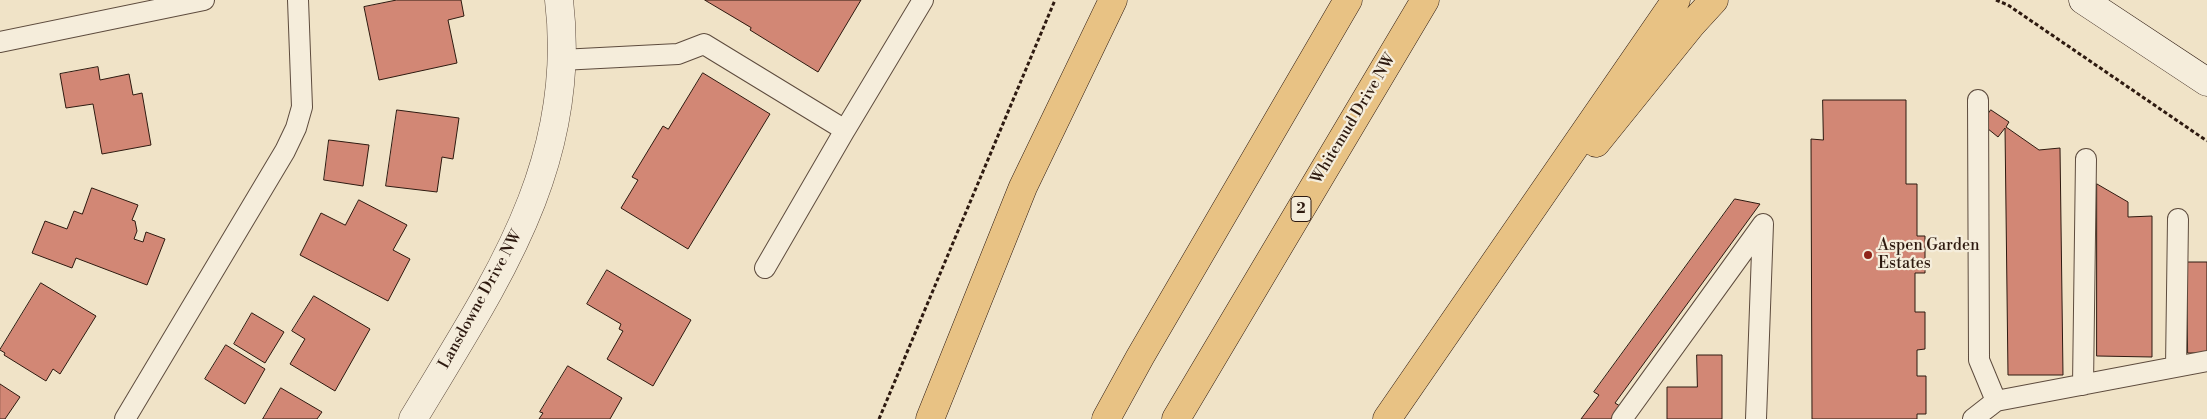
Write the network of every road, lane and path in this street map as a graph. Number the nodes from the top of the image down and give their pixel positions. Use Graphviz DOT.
graph roads {
  1 [pos="204,0"];
  2 [pos="298,0"];
  3 [pos="558,0"];
  4 [pos="923,0"];
  5 [pos="1055,0"];
  6 [pos="1113,0"];
  7 [pos="1348,0"];
  8 [pos="1425,0"];
  9 [pos="1676,0"];
  10 [pos="1714,0"];
  11 [pos="1996,0"];
  12 [pos="2083,0"];
  13 [pos="0,42"];
  14 [pos="561,60"];
  15 [pos="2207,82"];
  16 [pos="1978,100"];
  17 [pos="845,130"];
  18 [pos="2207,141"];
  19 [pos="2086,159"];
  20 [pos="2178,219"];
  21 [pos="1492,266"];
  22 [pos="765,268"];
  23 [pos="2207,361"];
  24 [pos="2176,367"];
  25 [pos="2083,385"];
  26 [pos="1996,401"];
  27 [pos="124,419"];
  28 [pos="413,419"];
  29 [pos="879,419"];
  30 [pos="930,419"];
  31 [pos="1106,419"];
  32 [pos="1176,419"];
  33 [pos="1387,419"];
  34 [pos="1622,419"];
  35 [pos="1756,419"];
  36 [pos="1973,419"];
  1 -- 13 [label="lane"];
  2 -- 27 [label="lane"];
  3 -- 14 [label="street, Lansdowne Drive NW"];
  4 -- 17 [label="lane"];
  5 -- 29 [label="path"];
  6 -- 30 [label="highway"];
  7 -- 31 [label="highway"];
  8 -- 32 [label="highway, Whitemud Drive NW / 2"];
  9 -- 21 [label="highway"];
  10 -- 21 [label="highway"];
  11 -- 18 [label="path"];
  12 -- 15 [label="street"];
  14 -- 17 [label="lane"];
  14 -- 28 [label="street, Lansdowne Drive NW"];
  16 -- 26 [label="lane"];
  17 -- 22 [label="lane"];
  19 -- 25 [label="lane"];
  20 -- 24 [label="lane"];
  21 -- 33 [label="highway"];
  23 -- 24 [label="lane"];
  24 -- 25 [label="lane"];
  25 -- 26 [label="lane"];
  26 -- 36 [label="lane"];
  34 -- 35 [label="lane"];
}
